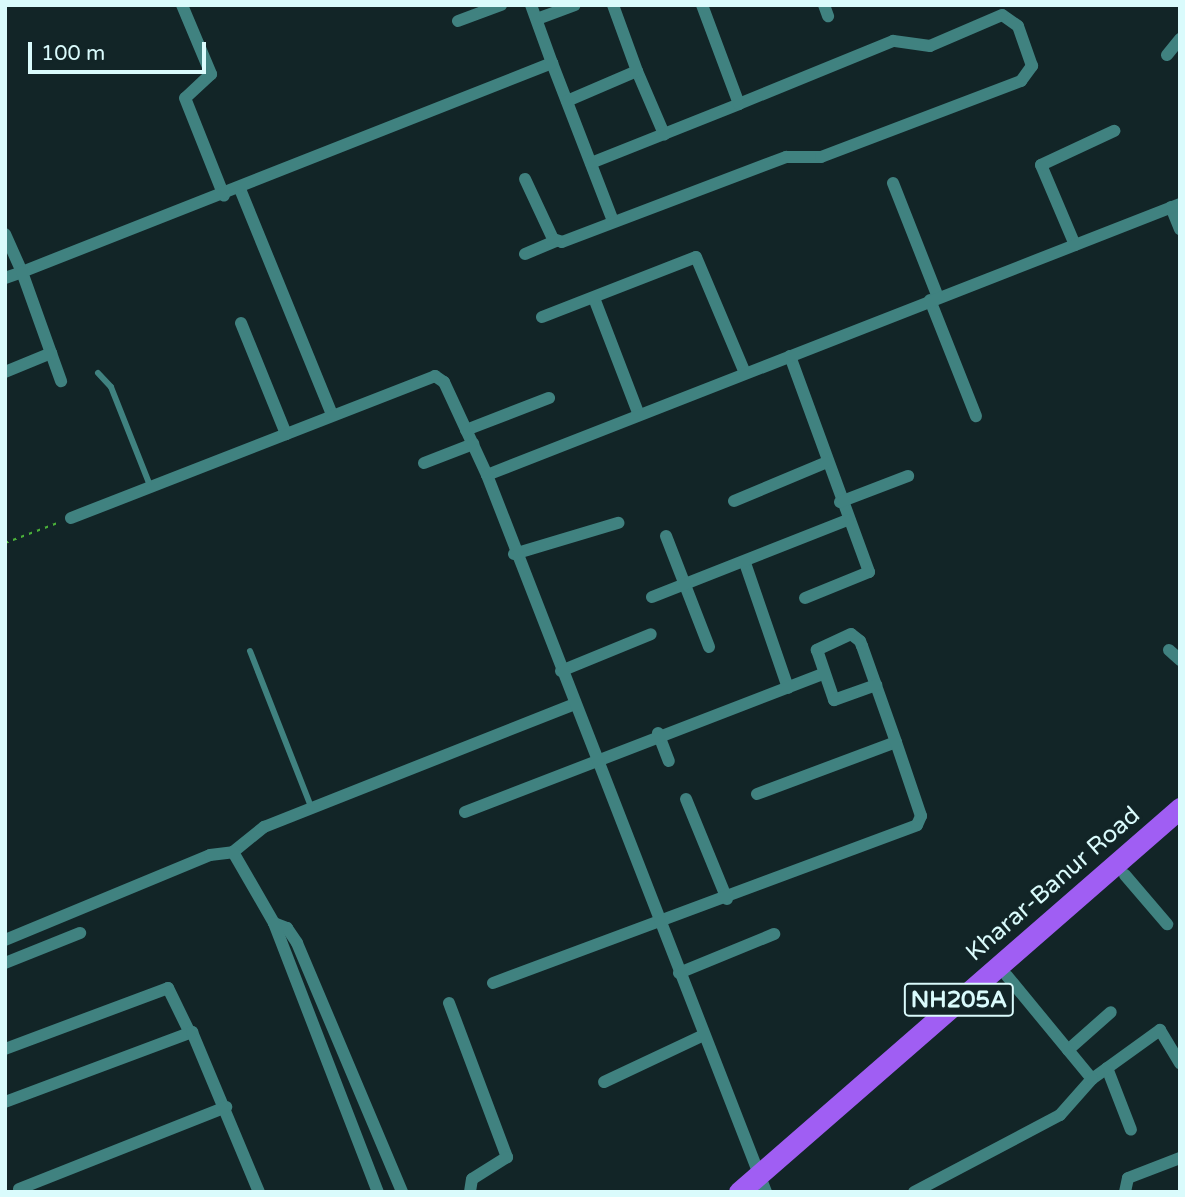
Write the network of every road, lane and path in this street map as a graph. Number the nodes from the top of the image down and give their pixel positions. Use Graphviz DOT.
graph roads {
  1 [pos="182,5"];
  2 [pos="501,5"];
  3 [pos="531,5"];
  4 [pos="575,5"];
  5 [pos="613,5"];
  6 [pos="702,5"];
  7 [pos="1005,10"];
  8 [pos="537,19"];
  9 [pos="458,21"];
  10 [pos="1180,39"];
  11 [pos="1167,55"];
  12 [pos="552,63"];
  13 [pos="637,71"];
  14 [pos="567,101"];
  15 [pos="738,104"];
  16 [pos="1114,131"];
  17 [pos="664,134"];
  18 [pos="591,163"];
  19 [pos="525,179"];
  20 [pos="893,183"];
  21 [pos="240,189"];
  22 [pos="224,196"];
  23 [pos="1176,206"];
  24 [pos="613,221"];
  25 [pos="1180,229"];
  26 [pos="5,234"];
  27 [pos="555,241"];
  28 [pos="1075,246"];
  29 [pos="525,254"];
  30 [pos="22,272"];
  31 [pos="5,278"];
  32 [pos="594,298"];
  33 [pos="934,299"];
  34 [pos="542,317"];
  35 [pos="241,323"];
  36 [pos="51,353"];
  37 [pos="790,356"];
  38 [pos="5,372"];
  39 [pos="98,373"];
  40 [pos="745,373"];
  41 [pos="61,381"];
  42 [pos="549,398"];
  43 [pos="332,415"];
  44 [pos="639,415"];
  45 [pos="976,416"];
  46 [pos="466,430"];
  47 [pos="286,434"];
  48 [pos="473,444"];
  49 [pos="424,463"];
  50 [pos="825,463"];
  51 [pos="487,475"];
  52 [pos="908,476"];
  53 [pos="151,488"];
  54 [pos="733,501"];
  55 [pos="840,502"];
  56 [pos="71,518"];
  57 [pos="847,520"];
  58 [pos="618,523"];
  59 [pos="666,536"];
  60 [pos="5,543"];
  61 [pos="514,554"];
  62 [pos="745,563"];
  63 [pos="685,585"];
  64 [pos="652,597"];
  65 [pos="805,598"];
  66 [pos="651,634"];
  67 [pos="709,647"];
  68 [pos="1169,650"];
  69 [pos="250,651"];
  70 [pos="1180,660"];
  71 [pos="561,671"];
  72 [pos="822,674"];
  73 [pos="876,685"];
  74 [pos="788,688"];
  75 [pos="575,704"];
  76 [pos="658,733"];
  77 [pos="896,743"];
  78 [pos="595,761"];
  79 [pos="669,761"];
  80 [pos="757,794"];
  81 [pos="686,799"];
  82 [pos="1180,808"];
  83 [pos="312,810"];
  84 [pos="465,812"];
  85 [pos="1180,827"];
  86 [pos="233,852"];
  87 [pos="1125,875"];
  88 [pos="727,899"];
  89 [pos="274,923"];
  90 [pos="1167,924"];
  91 [pos="660,925"];
  92 [pos="80,933"];
  93 [pos="774,934"];
  94 [pos="5,940"];
  95 [pos="5,963"];
  96 [pos="679,973"];
  97 [pos="1007,976"];
  98 [pos="493,984"];
  99 [pos="449,1003"];
  100 [pos="1111,1012"];
  101 [pos="190,1031"];
  102 [pos="704,1035"];
  103 [pos="5,1049"];
  104 [pos="1068,1050"];
  105 [pos="1180,1063"];
  106 [pos="1107,1068"];
  107 [pos="1092,1079"];
  108 [pos="604,1082"];
  109 [pos="5,1102"];
  110 [pos="226,1107"];
  111 [pos="1131,1130"];
  112 [pos="1180,1158"];
  113 [pos="5,1184"];
  114 [pos="762,1187"];
  115 [pos="21,1190"];
  116 [pos="254,1190"];
  117 [pos="378,1192"];
  118 [pos="402,1192"];
  119 [pos="470,1192"];
  120 [pos="739,1192"];
  121 [pos="914,1192"];
  122 [pos="1125,1192"];
  1 -- 22 [label="street"];
  2 -- 9 [label="street"];
  3 -- 8 [label="street"];
  4 -- 8 [label="street"];
  5 -- 13 [label="street"];
  6 -- 15 [label="street"];
  7 -- 15 [label="street"];
  7 -- 24 [label="street"];
  8 -- 12 [label="street"];
  10 -- 11 [label="street"];
  12 -- 14 [label="street"];
  12 -- 21 [label="street"];
  13 -- 14 [label="street"];
  13 -- 17 [label="street"];
  14 -- 18 [label="street"];
  15 -- 17 [label="street"];
  16 -- 28 [label="street"];
  17 -- 18 [label="street"];
  18 -- 24 [label="street"];
  19 -- 27 [label="street"];
  20 -- 33 [label="street"];
  21 -- 22 [label="street"];
  21 -- 43 [label="street"];
  22 -- 30 [label="street"];
  23 -- 25 [label="street"];
  23 -- 28 [label="street"];
  24 -- 27 [label="street"];
  26 -- 30 [label="street"];
  27 -- 29 [label="street"];
  28 -- 33 [label="street"];
  30 -- 31 [label="street"];
  30 -- 36 [label="street"];
  32 -- 34 [label="street"];
  32 -- 40 [label="street"];
  32 -- 44 [label="street"];
  33 -- 37 [label="street"];
  33 -- 45 [label="street"];
  35 -- 47 [label="street"];
  36 -- 38 [label="street"];
  36 -- 41 [label="street"];
  37 -- 40 [label="street"];
  37 -- 50 [label="street"];
  39 -- 53 [label="lane"];
  40 -- 44 [label="street"];
  42 -- 46 [label="street"];
  43 -- 46 [label="street"];
  43 -- 47 [label="street"];
  44 -- 51 [label="street"];
  46 -- 48 [label="street"];
  47 -- 53 [label="street"];
  48 -- 49 [label="street"];
  48 -- 51 [label="street"];
  50 -- 54 [label="street"];
  50 -- 55 [label="street"];
  51 -- 61 [label="street"];
  52 -- 55 [label="street"];
  53 -- 56 [label="street"];
  55 -- 57 [label="street"];
  56 -- 60 [label="path"];
  57 -- 62 [label="street"];
  57 -- 65 [label="street"];
  58 -- 61 [label="street"];
  59 -- 63 [label="street"];
  61 -- 71 [label="street"];
  62 -- 63 [label="street"];
  62 -- 74 [label="street"];
  63 -- 64 [label="street"];
  63 -- 67 [label="street"];
  66 -- 71 [label="street"];
  68 -- 70 [label="street"];
  69 -- 83 [label="lane"];
  71 -- 75 [label="street"];
  72 -- 73 [label="street"];
  72 -- 73 [label="street"];
  72 -- 74 [label="street"];
  73 -- 77 [label="street"];
  74 -- 76 [label="street"];
  75 -- 78 [label="street"];
  75 -- 83 [label="street"];
  76 -- 78 [label="street"];
  76 -- 79 [label="street"];
  77 -- 80 [label="street"];
  77 -- 88 [label="street"];
  78 -- 84 [label="street"];
  78 -- 91 [label="street"];
  81 -- 88 [label="street"];
  82 -- 114 [label="highway, Kharar-Banur Road / NH205A"];
  83 -- 86 [label="street"];
  85 -- 87 [label="highway, NH205A"];
  86 -- 89 [label="street"];
  86 -- 94 [label="street"];
  87 -- 90 [label="street"];
  87 -- 97 [label="highway, NH205A"];
  88 -- 91 [label="street"];
  89 -- 117 [label="street"];
  89 -- 118 [label="street"];
  91 -- 96 [label="street"];
  91 -- 98 [label="street"];
  92 -- 95 [label="street"];
  93 -- 96 [label="street"];
  96 -- 102 [label="street"];
  97 -- 104 [label="street"];
  97 -- 114 [label="highway, NH205A"];
  99 -- 119 [label="street"];
  100 -- 104 [label="street"];
  101 -- 103 [label="street"];
  101 -- 109 [label="street"];
  101 -- 110 [label="street"];
  102 -- 108 [label="street"];
  102 -- 114 [label="street"];
  104 -- 107 [label="street"];
  105 -- 106 [label="street"];
  106 -- 107 [label="street"];
  106 -- 111 [label="street"];
  107 -- 121 [label="street"];
  110 -- 115 [label="street"];
  110 -- 116 [label="street"];
  112 -- 122 [label="street"];
  113 -- 115 [label="street"];
  114 -- 120 [label="highway, Kharar-Banur Road / NH205A"];
}
